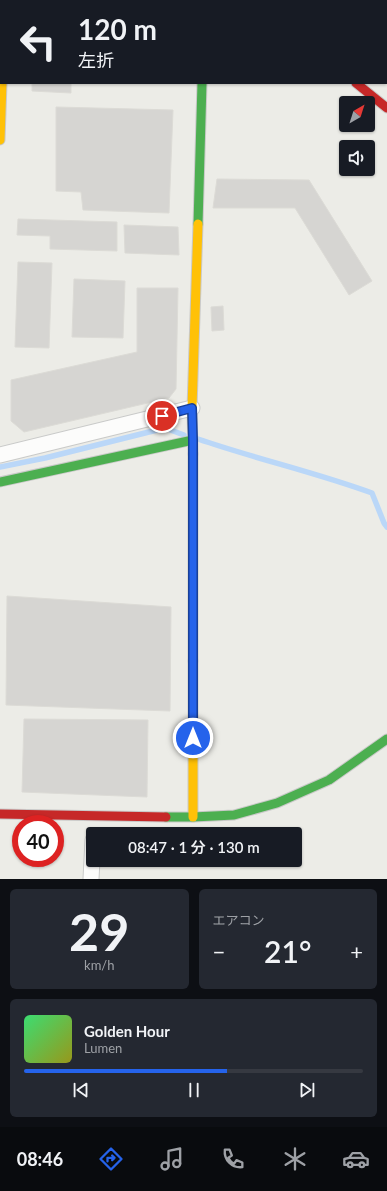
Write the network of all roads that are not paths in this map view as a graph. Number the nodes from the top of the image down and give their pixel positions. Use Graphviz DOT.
graph roads {
  1 [pos="2,84"];
  2 [pos="202,84"];
  3 [pos="357,84"];
  4 [pos="387,108"];
  5 [pos="0,140"];
  6 [pos="192,408"];
  7 [pos="193,440"];
  8 [pos="0,455"];
  9 [pos="0,482"];
  10 [pos="387,739"];
  11 [pos="0,814"];
  12 [pos="94,816"];
  13 [pos="193,817"];
  14 [pos="93,827"];
  15 [pos="92,867"];
  16 [pos="92,879"];
  1 -- 5 [label="street"];
  2 -- 6 [label="street"];
  3 -- 4 [label="street"];
  6 -- 7 [label="street"];
  6 -- 8 [label="street"];
  7 -- 9 [label="street"];
  7 -- 13 [label="street"];
  10 -- 13 [label="street"];
  11 -- 12 [label="street"];
  12 -- 13 [label="street"];
  12 -- 14 [label="street"];
  15 -- 16 [label="street"];
}
